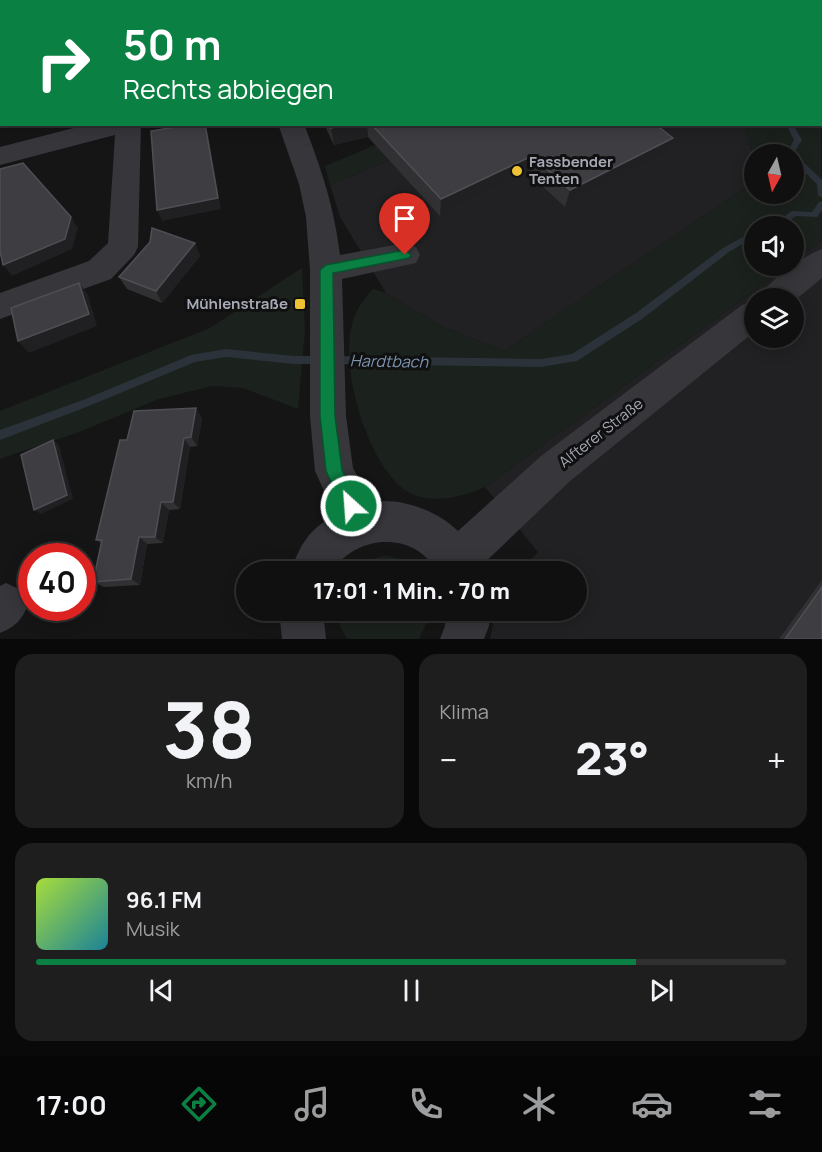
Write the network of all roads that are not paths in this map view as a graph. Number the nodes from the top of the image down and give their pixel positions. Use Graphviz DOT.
graph roads {
  1 [pos="115,126"];
  2 [pos="128,126"];
  3 [pos="292,126"];
  4 [pos="0,156"];
  5 [pos="405,255"];
  6 [pos="822,261"];
  7 [pos="326,270"];
  8 [pos="788,288"];
  9 [pos="0,306"];
  10 [pos="744,322"];
  11 [pos="360,524"];
  12 [pos="317,561"];
  13 [pos="454,561"];
  14 [pos="463,561"];
  15 [pos="301,621"];
  16 [pos="468,621"];
  17 [pos="304,639"];
  18 [pos="462,639"];
  1 -- 4 [label="street"];
  2 -- 9 [label="street"];
  3 -- 7 [label="street"];
  5 -- 7 [label="street"];
  6 -- 8 [label="street"];
  7 -- 11 [label="street"];
  10 -- 14 [label="street, Alfterer Straße"];
  11 -- 12 [label="street, Alfterer Straße"];
  11 -- 13 [label="street, Alfterer Straße"];
  15 -- 17 [label="street"];
  16 -- 18 [label="street"];
}
